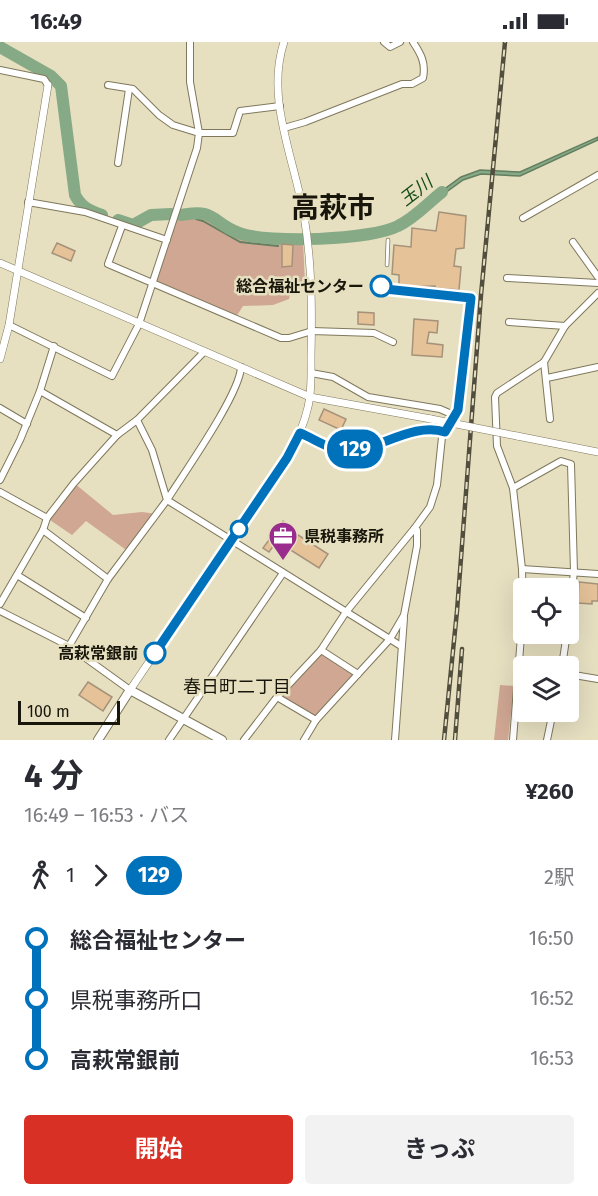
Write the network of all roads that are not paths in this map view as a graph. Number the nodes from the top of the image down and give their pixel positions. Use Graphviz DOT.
graph roads {
  1 [pos="190,42"];
  2 [pos="284,42"];
  3 [pos="384,42"];
  4 [pos="400,42"];
  5 [pos="413,42"];
  6 [pos="0,70"];
  7 [pos="48,85"];
  8 [pos="108,85"];
  9 [pos="129,89"];
  10 [pos="280,106"];
  11 [pos="284,128"];
  12 [pos="199,133"];
  13 [pos="118,163"];
  14 [pos="598,175"];
  15 [pos="28,202"];
  16 [pos="523,219"];
  17 [pos="122,226"];
  18 [pos="167,240"];
  19 [pos="388,240"];
  20 [pos="573,242"];
  21 [pos="0,264"];
  22 [pos="387,265"];
  23 [pos="17,271"];
  24 [pos="598,277"];
  25 [pos="507,278"];
  26 [pos="153,283"];
  27 [pos="598,283"];
  28 [pos="381,286"];
  29 [pos="598,293"];
  30 [pos="471,298"];
  31 [pos="509,322"];
  32 [pos="139,324"];
  33 [pos="9,325"];
  34 [pos="565,326"];
  35 [pos="312,331"];
  36 [pos="393,342"];
  37 [pos="54,346"];
  38 [pos="204,351"];
  39 [pos="0,359"];
  40 [pos="544,362"];
  41 [pos="241,367"];
  42 [pos="598,368"];
  43 [pos="311,373"];
  44 [pos="547,378"];
  45 [pos="40,391"];
  46 [pos="310,397"];
  47 [pos="0,408"];
  48 [pos="456,416"];
  49 [pos="550,419"];
  50 [pos="137,420"];
  51 [pos="27,424"];
  52 [pos="445,432"];
  53 [pos="300,433"];
  54 [pos="117,435"];
  55 [pos="598,452"];
  56 [pos="0,480"];
  57 [pos="513,488"];
  58 [pos="0,492"];
  59 [pos="167,500"];
  60 [pos="47,518"];
  61 [pos="414,529"];
  62 [pos="43,530"];
  63 [pos="231,541"];
  64 [pos="522,569"];
  65 [pos="574,572"];
  66 [pos="283,573"];
  67 [pos="598,574"];
  68 [pos="17,575"];
  69 [pos="573,578"];
  70 [pos="108,579"];
  71 [pos="0,604"];
  72 [pos="0,611"];
  73 [pos="346,612"];
  74 [pos="404,615"];
  75 [pos="86,618"];
  76 [pos="390,639"];
  77 [pos="69,646"];
  78 [pos="401,646"];
  79 [pos="321,650"];
  80 [pos="522,656"];
  81 [pos="358,674"];
  82 [pos="579,676"];
  83 [pos="598,679"];
  84 [pos="130,690"];
  85 [pos="277,697"];
  86 [pos="183,719"];
  87 [pos="316,720"];
  88 [pos="515,722"];
  89 [pos="551,722"];
  90 [pos="98,740"];
  91 [pos="169,740"];
  92 [pos="222,740"];
  93 [pos="244,740"];
  94 [pos="304,740"];
  95 [pos="395,740"];
  96 [pos="513,740"];
  97 [pos="547,740"];
  1 -- 12 [label="street"];
  2 -- 10 [label="street"];
  3 -- 4 [label="street"];
  5 -- 11 [label="street"];
  6 -- 7 [label="street"];
  7 -- 15 [label="street"];
  8 -- 9 [label="street"];
  9 -- 12 [label="street"];
  9 -- 13 [label="street"];
  10 -- 11 [label="street"];
  10 -- 12 [label="street"];
  11 -- 35 [label="street"];
  12 -- 18 [label="street"];
  14 -- 16 [label="street"];
  15 -- 17 [label="street"];
  15 -- 23 [label="street"];
  17 -- 18 [label="street"];
  17 -- 26 [label="street"];
  18 -- 26 [label="street"];
  19 -- 22 [label="lane"];
  20 -- 24 [label="street"];
  21 -- 23 [label="street"];
  23 -- 32 [label="street"];
  23 -- 33 [label="street"];
  25 -- 27 [label="street"];
  26 -- 32 [label="street"];
  26 -- 35 [label="street"];
  28 -- 30 [label="lane"];
  29 -- 34 [label="street"];
  30 -- 48 [label="street"];
  31 -- 34 [label="street"];
  32 -- 37 [label="street"];
  32 -- 38 [label="street"];
  33 -- 37 [label="street"];
  33 -- 39 [label="street"];
  34 -- 40 [label="street"];
  35 -- 36 [label="street"];
  35 -- 43 [label="street"];
  37 -- 45 [label="street"];
  38 -- 41 [label="street"];
  38 -- 50 [label="street"];
  40 -- 44 [label="street"];
  40 -- 57 [label="street"];
  41 -- 46 [label="street"];
  41 -- 59 [label="street"];
  42 -- 44 [label="street"];
  43 -- 46 [label="street"];
  43 -- 48 [label="street"];
  44 -- 49 [label="street"];
  45 -- 51 [label="street"];
  45 -- 54 [label="street"];
  46 -- 53 [label="street"];
  46 -- 55 [label="street, bridge"];
  47 -- 51 [label="street"];
  48 -- 52 [label="street"];
  50 -- 54 [label="street"];
  50 -- 59 [label="street"];
  51 -- 56 [label="street"];
  52 -- 53 [label="street"];
  52 -- 61 [label="street"];
  53 -- 63 [label="street"];
  54 -- 60 [label="street"];
  57 -- 64 [label="street"];
  57 -- 65 [label="street"];
  58 -- 60 [label="street"];
  59 -- 63 [label="street"];
  59 -- 70 [label="street"];
  60 -- 62 [label="street"];
  61 -- 73 [label="street"];
  61 -- 74 [label="street"];
  62 -- 68 [label="street"];
  62 -- 70 [label="street"];
  63 -- 66 [label="street"];
  63 -- 84 [label="street"];
  64 -- 65 [label="street"];
  64 -- 80 [label="street"];
  65 -- 67 [label="street"];
  65 -- 69 [label="street"];
  66 -- 73 [label="street"];
  66 -- 86 [label="street"];
  68 -- 71 [label="street"];
  68 -- 75 [label="street"];
  70 -- 75 [label="street"];
  72 -- 77 [label="street"];
  73 -- 76 [label="street"];
  73 -- 79 [label="street"];
  74 -- 76 [label="street"];
  74 -- 78 [label="street"];
  75 -- 77 [label="street"];
  76 -- 78 [label="street"];
  76 -- 81 [label="street"];
  77 -- 84 [label="street"];
  78 -- 95 [label="street"];
  79 -- 81 [label="street"];
  79 -- 85 [label="street"];
  81 -- 87 [label="street"];
  82 -- 83 [label="street"];
  84 -- 86 [label="main road"];
  84 -- 90 [label="main road"];
  85 -- 87 [label="street"];
  85 -- 93 [label="street"];
  86 -- 91 [label="street"];
  86 -- 92 [label="main road"];
  87 -- 94 [label="street"];
  88 -- 96 [label="street"];
  89 -- 97 [label="street"];
}
